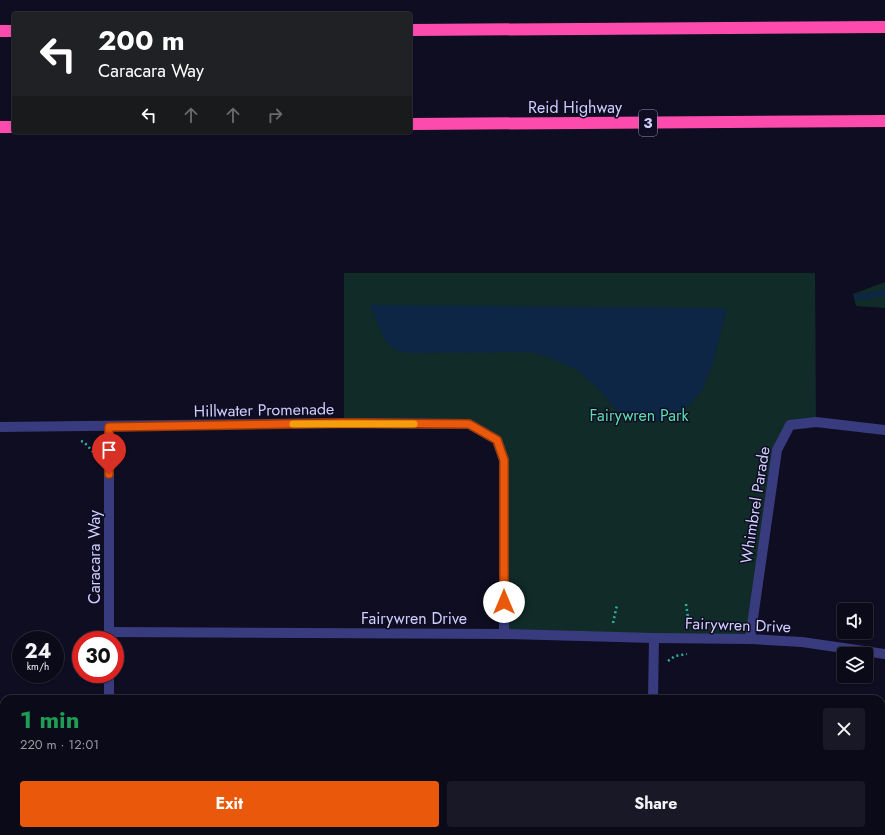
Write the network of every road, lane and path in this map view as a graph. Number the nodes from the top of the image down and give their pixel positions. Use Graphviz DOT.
graph roads {
  1 [pos="885,27"];
  2 [pos="412,30"];
  3 [pos="0,31"];
  4 [pos="12,31"];
  5 [pos="885,121"];
  6 [pos="412,124"];
  7 [pos="0,127"];
  8 [pos="12,127"];
  9 [pos="0,427"];
  10 [pos="109,427"];
  11 [pos="885,430"];
  12 [pos="686,604"];
  13 [pos="109,631"];
  14 [pos="504,634"];
  15 [pos="124,636"];
  16 [pos="654,638"];
  17 [pos="690,639"];
  18 [pos="750,639"];
  19 [pos="885,654"];
  20 [pos="665,663"];
  21 [pos="109,683"];
  22 [pos="109,695"];
  23 [pos="653,695"];
  1 -- 2 [label="highway"];
  3 -- 4 [label="highway"];
  5 -- 6 [label="highway, Reid Highway / 3"];
  7 -- 8 [label="highway"];
  9 -- 10 [label="street, Hillwater Promenade"];
  10 -- 13 [label="street, Caracara Way"];
  10 -- 14 [label="street, Hillwater Promenade"];
  11 -- 18 [label="street, Whimbrel Parade"];
  12 -- 17 [label="path"];
  14 -- 15 [label="street, Fairywren Drive"];
  14 -- 16 [label="street, Fairywren Drive"];
  16 -- 17 [label="street, Fairywren Drive"];
  16 -- 23 [label="street"];
  17 -- 18 [label="street, Fairywren Drive"];
  17 -- 20 [label="path"];
  18 -- 19 [label="street, Fairywren Drive"];
  21 -- 22 [label="street"];
}
